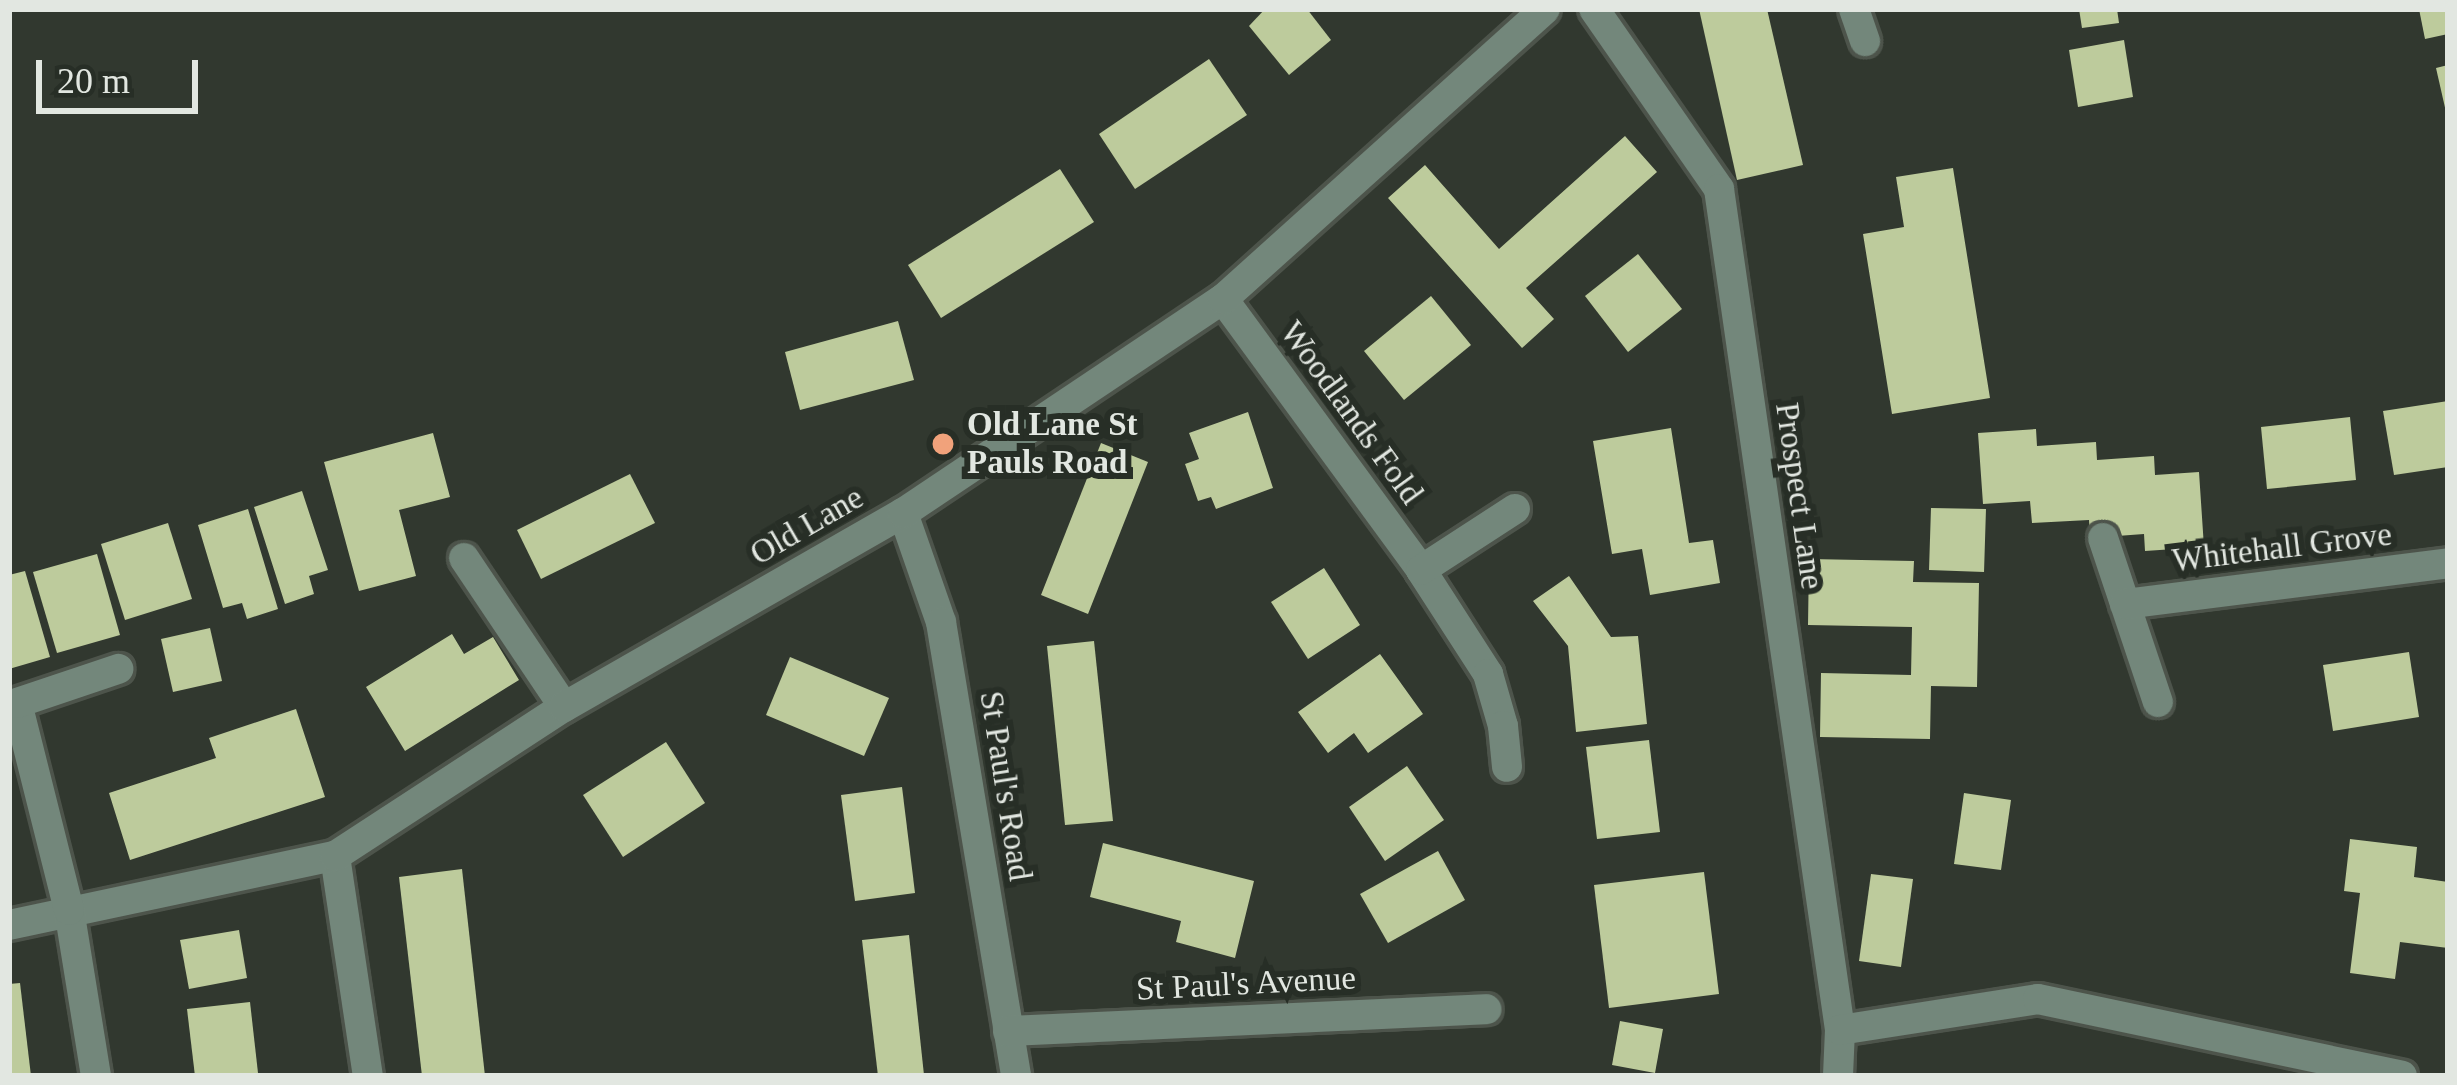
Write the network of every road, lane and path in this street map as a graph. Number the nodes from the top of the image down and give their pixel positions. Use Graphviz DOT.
graph roads {
  1 [pos="1545,9"];
  2 [pos="1594,9"];
  3 [pos="1854,9"];
  4 [pos="1864,41"];
  5 [pos="1223,299"];
  6 [pos="1515,509"];
  7 [pos="903,513"];
  8 [pos="2103,538"];
  9 [pos="464,558"];
  10 [pos="2448,563"];
  11 [pos="1421,570"];
  12 [pos="2125,604"];
  13 [pos="118,669"];
  14 [pos="2158,702"];
  15 [pos="564,707"];
  16 [pos="1507,767"];
  17 [pos="334,856"];
  18 [pos="70,910"];
  19 [pos="9,925"];
  20 [pos="1486,1009"];
  21 [pos="1840,1030"];
  22 [pos="1008,1031"];
  23 [pos="96,1076"];
  24 [pos="368,1076"];
  25 [pos="1016,1076"];
  26 [pos="1838,1076"];
  27 [pos="2402,1076"];
  1 -- 5 [label="street, Old Lane"];
  2 -- 21 [label="street, Prospect Lane"];
  3 -- 4 [label="street"];
  5 -- 7 [label="street, Old Lane"];
  5 -- 11 [label="street, Woodlands Fold"];
  6 -- 11 [label="street"];
  7 -- 15 [label="street, Old Lane"];
  7 -- 22 [label="street, St Paul's Road"];
  8 -- 12 [label="street"];
  9 -- 15 [label="street"];
  10 -- 12 [label="street, Whitehall Grove"];
  11 -- 16 [label="street, Woodlands Fold"];
  12 -- 14 [label="street"];
  13 -- 18 [label="street"];
  15 -- 17 [label="street, Old Lane"];
  17 -- 18 [label="street, Old Lane"];
  17 -- 24 [label="street"];
  18 -- 19 [label="street, Old Lane"];
  18 -- 23 [label="street"];
  20 -- 22 [label="street, St Paul's Avenue"];
  21 -- 26 [label="street, Prospect Lane"];
  21 -- 27 [label="street"];
  22 -- 25 [label="street, St Paul's Road"];
}
